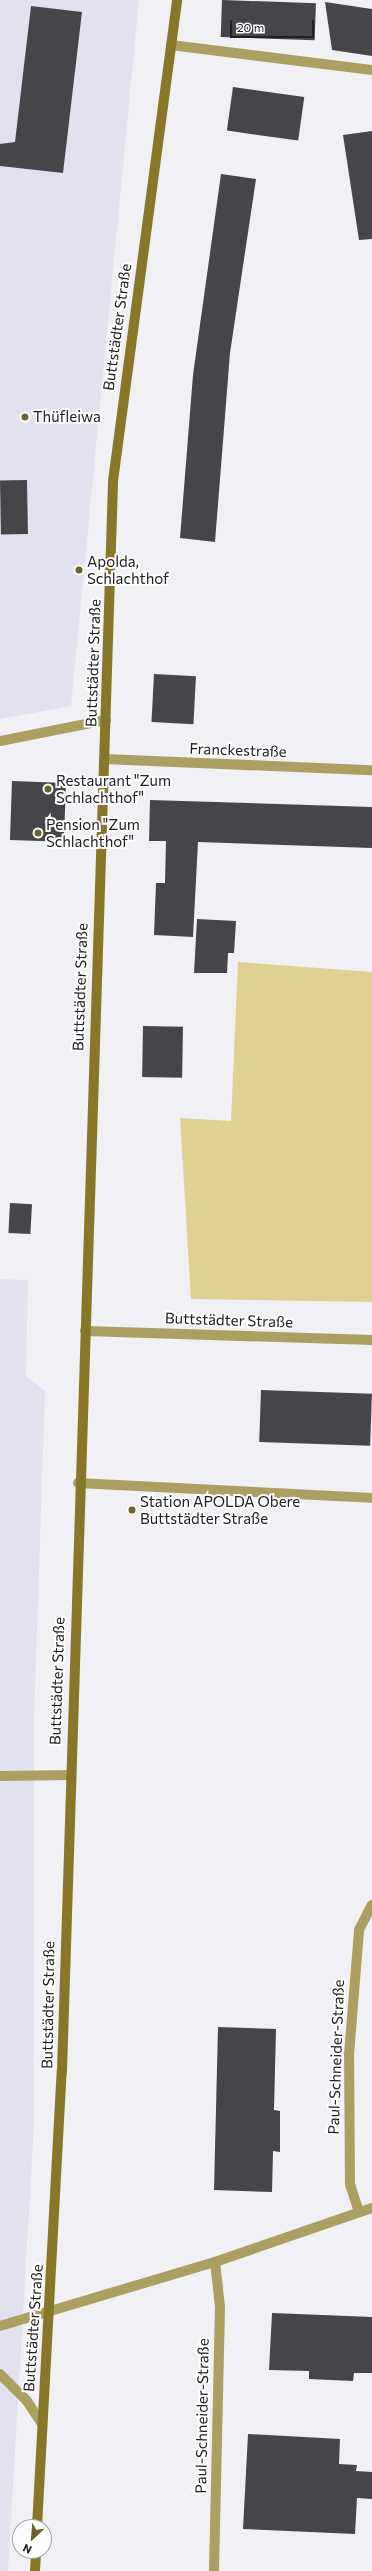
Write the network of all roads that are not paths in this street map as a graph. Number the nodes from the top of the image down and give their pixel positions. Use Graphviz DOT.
graph roads {
  1 [pos="177,0"];
  2 [pos="171,45"];
  3 [pos="372,70"];
  4 [pos="106,720"];
  5 [pos="0,741"];
  6 [pos="104,759"];
  7 [pos="372,770"];
  8 [pos="84,1331"];
  9 [pos="372,1340"];
  10 [pos="78,1483"];
  11 [pos="372,1498"];
  12 [pos="70,1775"];
  13 [pos="0,1776"];
  14 [pos="372,1905"];
  15 [pos="372,2208"];
  16 [pos="359,2212"];
  17 [pos="215,2262"];
  18 [pos="49,2309"];
  19 [pos="0,2326"];
  20 [pos="0,2374"];
  21 [pos="42,2424"];
  22 [pos="37,2519"];
  23 [pos="36,2559"];
  24 [pos="35,2571"];
  25 [pos="214,2571"];
  1 -- 2 [label="street, Buttstädter Straße"];
  2 -- 3 [label="street"];
  2 -- 4 [label="street, Buttstädter Straße"];
  4 -- 5 [label="street"];
  4 -- 6 [label="street, Buttstädter Straße"];
  6 -- 7 [label="street, Franckestraße"];
  6 -- 8 [label="street, Buttstädter Straße"];
  8 -- 9 [label="street, Buttstädter Straße"];
  8 -- 10 [label="street, Buttstädter Straße"];
  10 -- 11 [label="street"];
  10 -- 12 [label="street, Buttstädter Straße"];
  12 -- 13 [label="street"];
  12 -- 18 [label="street, Buttstädter Straße"];
  14 -- 16 [label="street, Paul-Schneider-Straße"];
  15 -- 16 [label="street"];
  16 -- 17 [label="street"];
  17 -- 18 [label="street"];
  17 -- 25 [label="street, Paul-Schneider-Straße"];
  18 -- 19 [label="street"];
  18 -- 21 [label="street, Buttstädter Straße"];
  20 -- 21 [label="street"];
  21 -- 22 [label="street, Buttstädter Straße"];
  23 -- 24 [label="street"];
}
